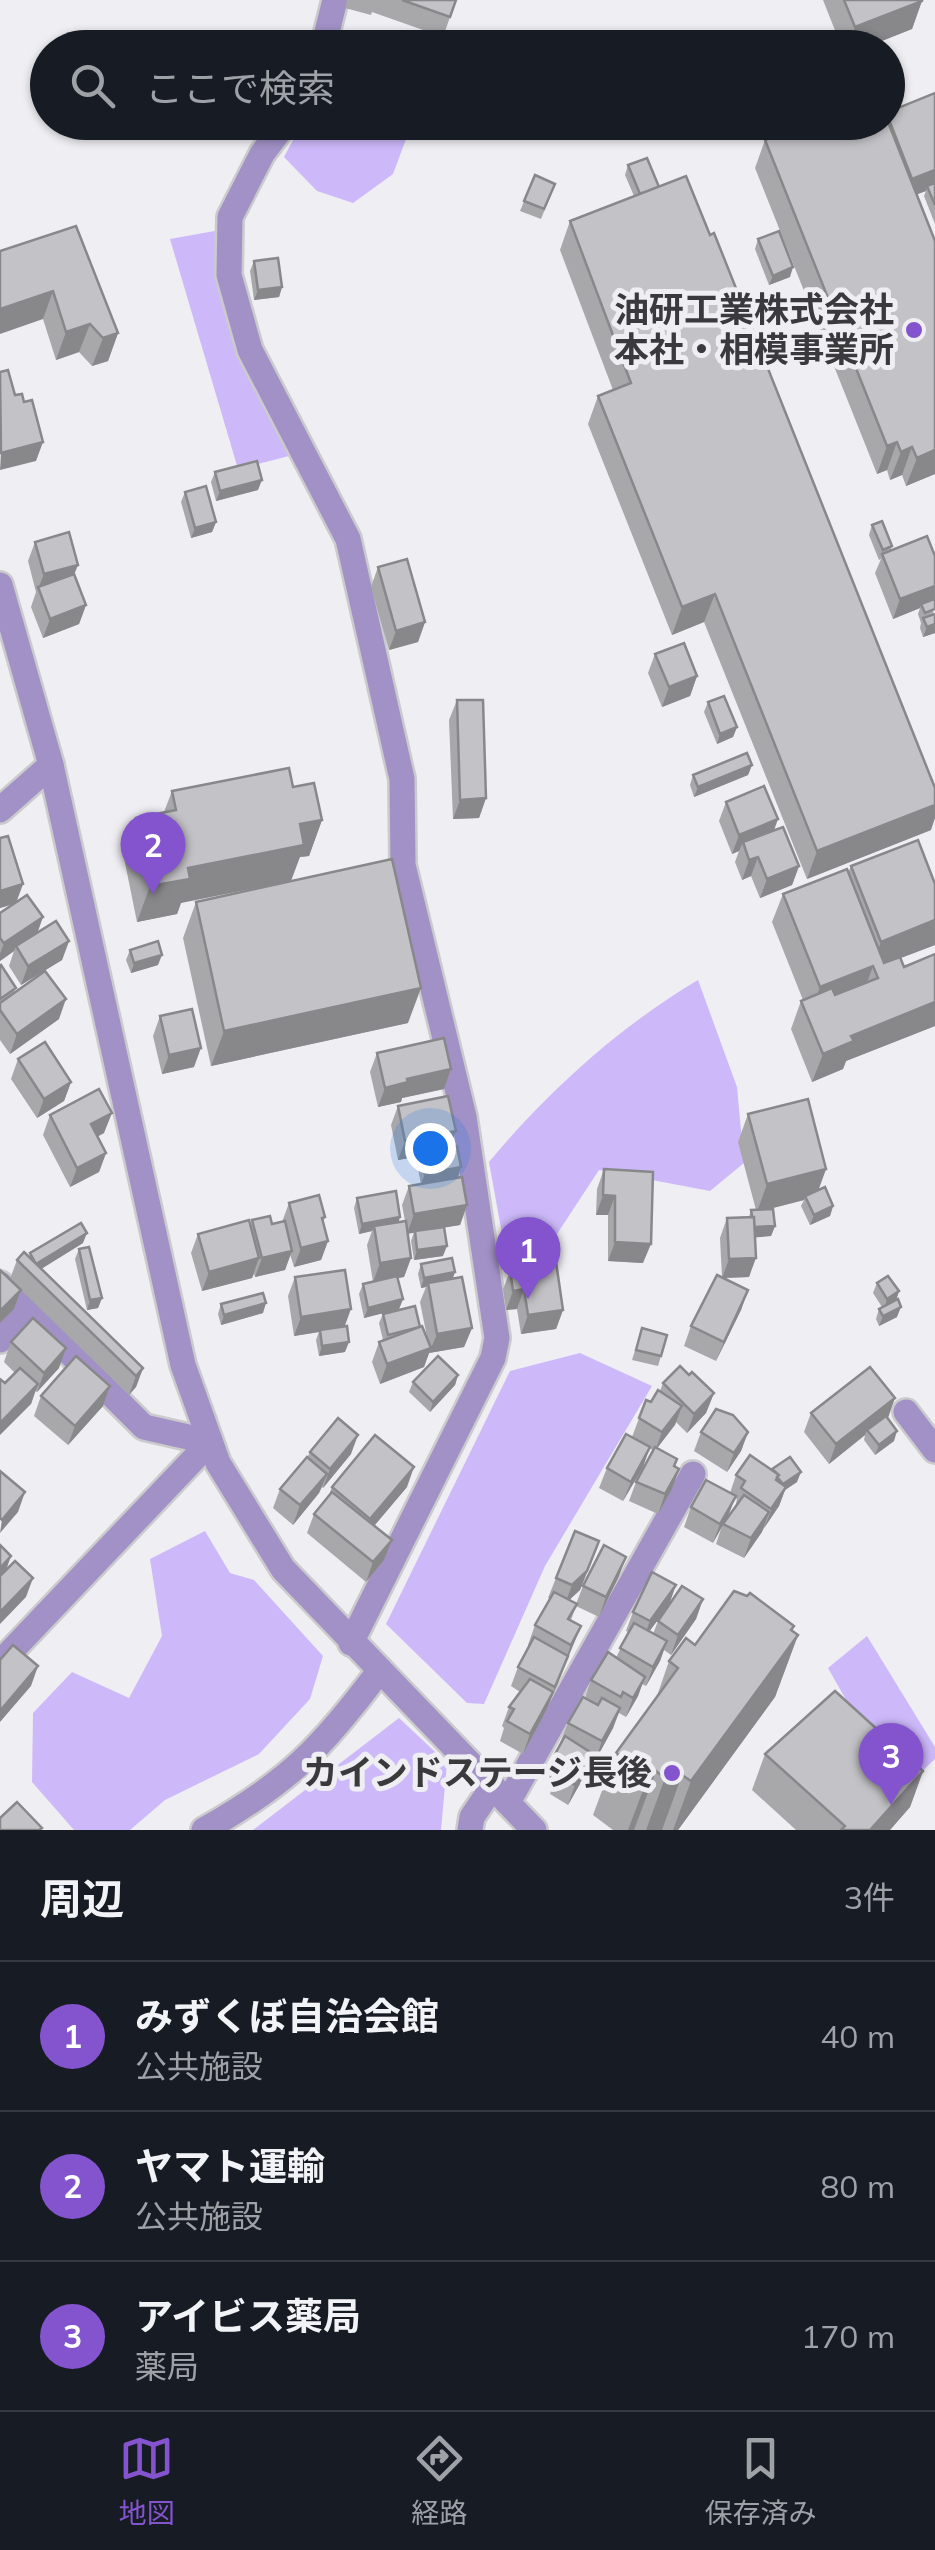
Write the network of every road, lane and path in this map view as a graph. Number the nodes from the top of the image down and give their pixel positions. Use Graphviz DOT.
graph roads {
  1 [pos="335,0"];
  2 [pos="328,30"];
  3 [pos="272,140"];
  4 [pos="0,584"];
  5 [pos="51,765"];
  6 [pos="0,810"];
  7 [pos="0,1284"];
  8 [pos="26,1313"];
  9 [pos="0,1340"];
  10 [pos="906,1412"];
  11 [pos="210,1442"];
  12 [pos="935,1450"];
  13 [pos="693,1474"];
  14 [pos="351,1643"];
  15 [pos="0,1663"];
  16 [pos="380,1670"];
  17 [pos="500,1794"];
  18 [pos="204,1830"];
  19 [pos="470,1830"];
  20 [pos="534,1830"];
  1 -- 2 [label="street"];
  3 -- 14 [label="street"];
  4 -- 5 [label="street"];
  5 -- 6 [label="street"];
  5 -- 11 [label="street"];
  7 -- 8 [label="street"];
  8 -- 9 [label="street"];
  8 -- 11 [label="street"];
  10 -- 12 [label="street"];
  11 -- 14 [label="street"];
  11 -- 15 [label="street"];
  13 -- 17 [label="street"];
  14 -- 16 [label="street"];
  16 -- 17 [label="street"];
  16 -- 18 [label="street"];
  17 -- 19 [label="street"];
  17 -- 20 [label="street"];
}
